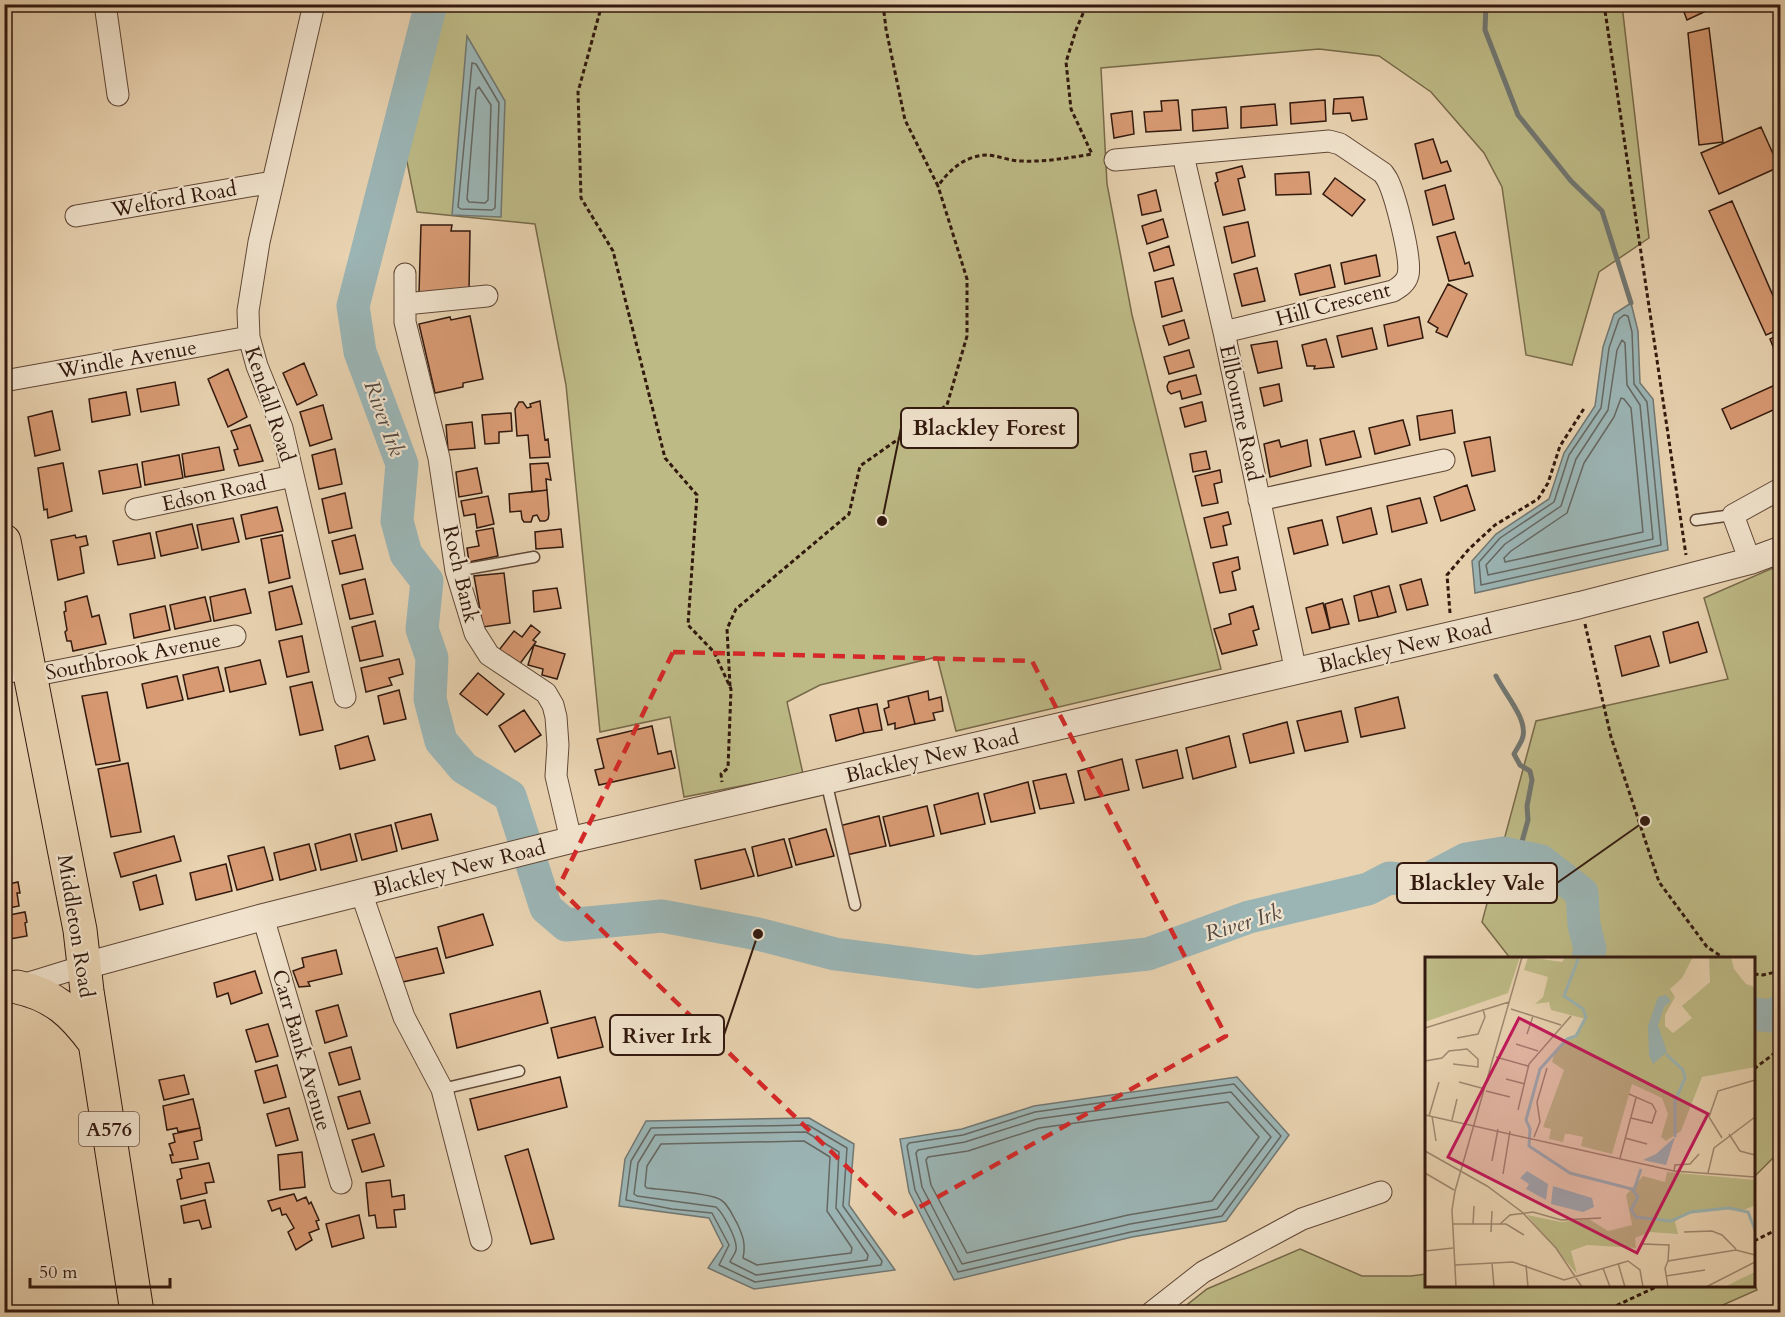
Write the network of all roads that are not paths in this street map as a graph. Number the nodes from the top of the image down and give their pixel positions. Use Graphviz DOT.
graph roads {
  1 [pos="105,4"];
  2 [pos="314,4"];
  3 [pos="118,94"];
  4 [pos="1183,155"];
  5 [pos="1115,160"];
  6 [pos="273,182"];
  7 [pos="76,216"];
  8 [pos="405,274"];
  9 [pos="487,296"];
  10 [pos="405,304"];
  11 [pos="1224,332"];
  12 [pos="249,337"];
  13 [pos="4,381"];
  14 [pos="1444,460"];
  15 [pos="293,476"];
  16 [pos="1780,489"];
  17 [pos="1258,500"];
  18 [pos="136,509"];
  19 [pos="1733,515"];
  20 [pos="1696,520"];
  21 [pos="4,541"];
  22 [pos="1780,550"];
  23 [pos="534,557"];
  24 [pos="1750,561"];
  25 [pos="456,571"];
  26 [pos="235,636"];
  27 [pos="22,672"];
  28 [pos="1296,672"];
  29 [pos="345,697"];
  30 [pos="826,781"];
  31 [pos="571,840"];
  32 [pos="362,892"];
  33 [pos="855,905"];
  34 [pos="263,917"];
  35 [pos="84,966"];
  36 [pos="11,989"];
  37 [pos="95,1043"];
  38 [pos="519,1071"];
  39 [pos="442,1089"];
  40 [pos="341,1183"];
  41 [pos="1381,1192"];
  42 [pos="481,1240"];
  43 [pos="137,1312"];
  44 [pos="1152,1312"];
  1 -- 3 [label="street"];
  2 -- 6 [label="street, Kendall Road"];
  4 -- 5 [label="street, Hill Crescent"];
  4 -- 11 [label="street, Ellbourne Road"];
  4 -- 11 [label="street, Hill Crescent"];
  6 -- 7 [label="street, Welford Road"];
  6 -- 12 [label="street, Kendall Road"];
  8 -- 10 [label="street, Roch Bank"];
  9 -- 10 [label="street"];
  10 -- 25 [label="street, Roch Bank"];
  11 -- 17 [label="street, Ellbourne Road"];
  12 -- 13 [label="street, Windle Avenue"];
  12 -- 15 [label="street, Kendall Road"];
  14 -- 17 [label="street"];
  15 -- 18 [label="street, Edson Road"];
  15 -- 29 [label="street, Kendall Road"];
  16 -- 19 [label="street"];
  17 -- 28 [label="street, Ellbourne Road"];
  19 -- 20 [label="lane"];
  19 -- 24 [label="street"];
  21 -- 27 [label="highway, Middleton Road / A576"];
  22 -- 24 [label="street, Blackley New Road"];
  23 -- 25 [label="lane"];
  24 -- 28 [label="street, Blackley New Road"];
  25 -- 31 [label="street, Roch Bank"];
  26 -- 27 [label="street, Southbrook Avenue"];
  27 -- 35 [label="highway, Middleton Road / A576"];
  28 -- 30 [label="street, Blackley New Road"];
  30 -- 31 [label="street, Blackley New Road"];
  30 -- 33 [label="lane"];
  31 -- 32 [label="street, Blackley New Road"];
  32 -- 34 [label="street, Blackley New Road"];
  32 -- 39 [label="street"];
  34 -- 35 [label="street, Blackley New Road"];
  34 -- 40 [label="street, Carr Bank Avenue"];
  35 -- 36 [label="street"];
  35 -- 37 [label="highway, Middleton Road / A576"];
  36 -- 37 [label="highway"];
  37 -- 43 [label="highway, Middleton Road / A576"];
  38 -- 39 [label="lane"];
  39 -- 42 [label="street"];
  41 -- 44 [label="street"];
}
